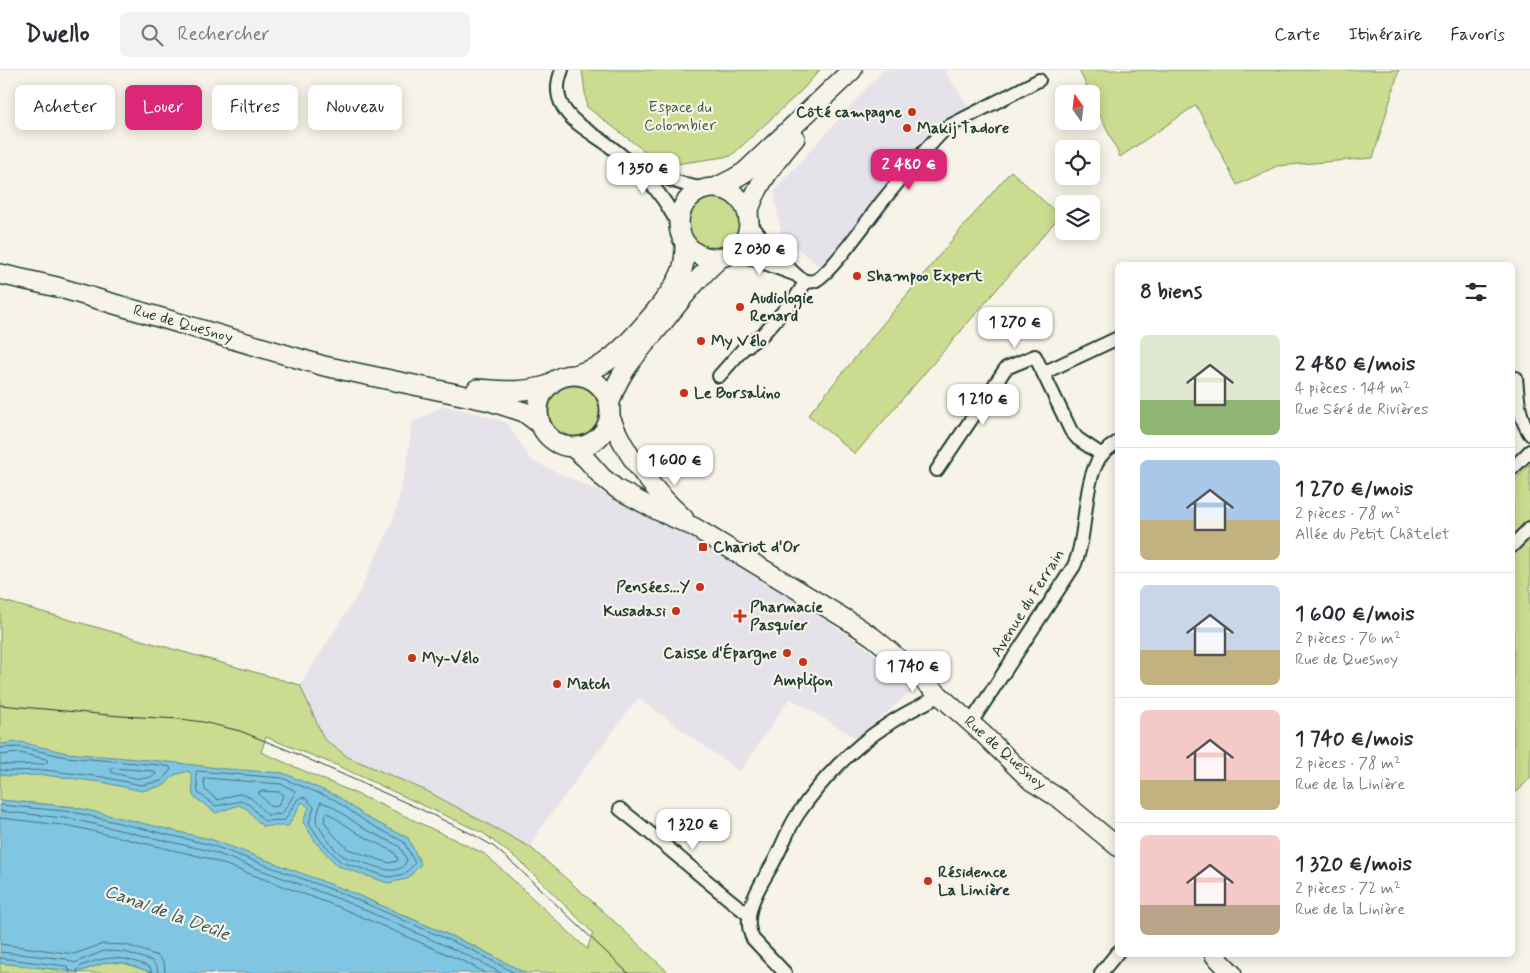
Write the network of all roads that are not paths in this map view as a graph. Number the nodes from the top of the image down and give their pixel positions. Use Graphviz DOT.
graph roads {
  1 [pos="562,70"];
  2 [pos="848,75"];
  3 [pos="1039,80"];
  4 [pos="620,154"];
  5 [pos="710,189"];
  6 [pos="749,216"];
  7 [pos="682,235"];
  8 [pos="725,256"];
  9 [pos="0,274"];
  10 [pos="801,278"];
  11 [pos="1115,339"];
  12 [pos="1043,373"];
  13 [pos="367,374"];
  14 [pos="574,375"];
  15 [pos="718,376"];
  16 [pos="1516,378"];
  17 [pos="550,385"];
  18 [pos="610,409"];
  19 [pos="541,425"];
  20 [pos="1530,434"];
  21 [pos="1115,444"];
  22 [pos="572,447"];
  23 [pos="1530,451"];
  24 [pos="1102,455"];
  25 [pos="1515,466"];
  26 [pos="937,470"];
  27 [pos="694,526"];
  28 [pos="1530,528"];
  29 [pos="1515,543"];
  30 [pos="940,695"];
  31 [pos="969,721"];
  32 [pos="620,809"];
  33 [pos="1115,845"];
  34 [pos="749,916"];
  35 [pos="1115,956"];
  36 [pos="786,973"];
  37 [pos="1101,973"];
  1 -- 4 [label="street"];
  2 -- 5 [label="main road"];
  2 -- 6 [label="main road"];
  3 -- 10 [label="street"];
  4 -- 5 [label="street"];
  4 -- 7 [label="street"];
  5 -- 6 [label="main road"];
  5 -- 7 [label="main road"];
  6 -- 8 [label="main road"];
  6 -- 10 [label="street"];
  7 -- 8 [label="main road"];
  7 -- 14 [label="main road"];
  8 -- 10 [label="street"];
  8 -- 18 [label="main road"];
  9 -- 13 [label="main road, Rue de Quesnoy"];
  10 -- 15 [label="street"];
  11 -- 12 [label="street"];
  12 -- 24 [label="street"];
  12 -- 26 [label="street"];
  13 -- 17 [label="main road, Rue de Quesnoy"];
  13 -- 19 [label="main road, Rue de Quesnoy"];
  14 -- 17 [label="main road"];
  14 -- 18 [label="main road"];
  16 -- 20 [label="street"];
  17 -- 19 [label="main road"];
  18 -- 22 [label="main road"];
  18 -- 27 [label="street, Rue de Quesnoy"];
  19 -- 22 [label="main road"];
  21 -- 24 [label="street, Avenue du Ferrain"];
  22 -- 27 [label="street, Rue de Quesnoy"];
  23 -- 25 [label="street"];
  24 -- 31 [label="street, Avenue du Ferrain"];
  27 -- 30 [label="street, Rue de Quesnoy"];
  28 -- 29 [label="street"];
  30 -- 31 [label="street, Rue de Quesnoy"];
  30 -- 34 [label="street"];
  31 -- 33 [label="street, Rue de Quesnoy"];
  32 -- 34 [label="street"];
  34 -- 36 [label="street"];
  35 -- 37 [label="street"];
}
